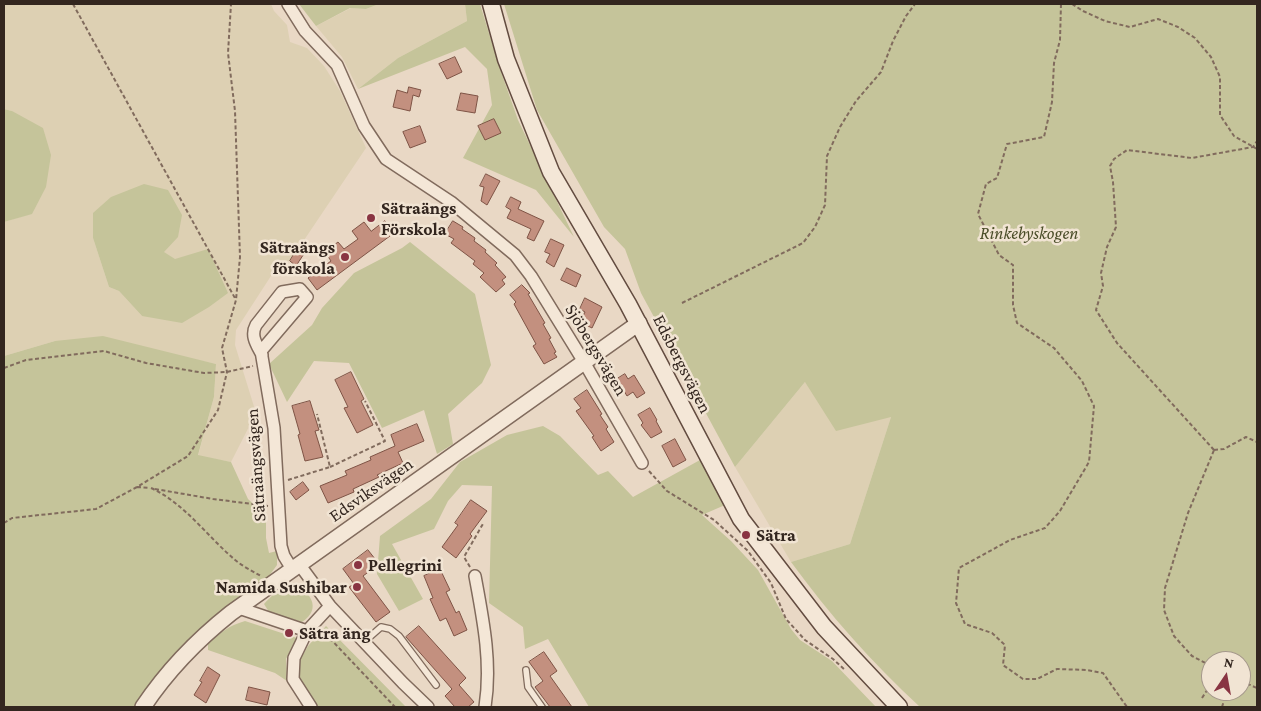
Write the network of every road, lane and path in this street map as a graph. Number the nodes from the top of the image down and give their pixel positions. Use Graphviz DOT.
graph roads {
  1 [pos="73,4"];
  2 [pos="231,4"];
  3 [pos="288,4"];
  4 [pos="490,4"];
  5 [pos="915,4"];
  6 [pos="1061,4"];
  7 [pos="1072,4"];
  8 [pos="1257,141"];
  9 [pos="1253,147"];
  10 [pos="1257,149"];
  11 [pos="236,300"];
  12 [pos="682,303"];
  13 [pos="639,323"];
  14 [pos="262,360"];
  15 [pos="584,362"];
  16 [pos="4,368"];
  17 [pos="227,372"];
  18 [pos="365,401"];
  19 [pos="317,414"];
  20 [pos="1257,442"];
  21 [pos="1214,450"];
  22 [pos="642,463"];
  23 [pos="330,467"];
  24 [pos="278,483"];
  25 [pos="137,488"];
  26 [pos="150,488"];
  27 [pos="279,508"];
  28 [pos="484,522"];
  29 [pos="4,523"];
  30 [pos="295,567"];
  31 [pos="475,576"];
  32 [pos="277,580"];
  33 [pos="330,606"];
  34 [pos="239,608"];
  35 [pos="311,627"];
  36 [pos="364,642"];
  37 [pos="1201,661"];
  38 [pos="526,670"];
  39 [pos="846,671"];
  40 [pos="436,685"];
  41 [pos="143,707"];
  42 [pos="311,707"];
  43 [pos="395,707"];
  44 [pos="428,707"];
  45 [pos="485,707"];
  46 [pos="542,707"];
  47 [pos="899,707"];
  48 [pos="1127,707"];
  1 -- 11 [label="path"];
  2 -- 11 [label="path"];
  3 -- 15 [label="street, Sjöbergsvägen"];
  4 -- 13 [label="main road, Edsbergsvägen"];
  5 -- 12 [label="path"];
  6 -- 48 [label="path"];
  7 -- 9 [label="path"];
  8 -- 9 [label="path"];
  9 -- 10 [label="path"];
  9 -- 21 [label="path"];
  11 -- 17 [label="path"];
  13 -- 15 [label="street, Edsviksvägen"];
  13 -- 47 [label="main road, Edsbergsvägen"];
  14 -- 14 [label="street, Sätraängsvägen"];
  14 -- 17 [label="path"];
  14 -- 24 [label="street, Sätraängsvägen"];
  15 -- 22 [label="street, Sjöbergsvägen"];
  15 -- 30 [label="street, Edsviksvägen"];
  16 -- 17 [label="path"];
  17 -- 25 [label="path"];
  18 -- 23 [label="path"];
  19 -- 23 [label="path"];
  20 -- 21 [label="path"];
  21 -- 37 [label="path"];
  22 -- 39 [label="path"];
  23 -- 24 [label="path"];
  24 -- 27 [label="street, Sätraängsvägen"];
  25 -- 26 [label="path"];
  25 -- 29 [label="path"];
  26 -- 27 [label="path"];
  26 -- 32 [label="path"];
  27 -- 30 [label="street, Sätraängsvägen"];
  28 -- 31 [label="path"];
  30 -- 32 [label="street, Edsviksvägen"];
  30 -- 33 [label="street, Sätraängsvägen"];
  31 -- 45 [label="street"];
  32 -- 34 [label="street, Edsviksvägen"];
  33 -- 35 [label="street"];
  33 -- 36 [label="street, Sätraängsvägen"];
  34 -- 35 [label="street"];
  34 -- 41 [label="street, Edsviksvägen"];
  35 -- 42 [label="street"];
  35 -- 43 [label="path"];
  36 -- 40 [label="lane"];
  36 -- 44 [label="street, Sätraängsvägen"];
  38 -- 46 [label="lane"];
}
